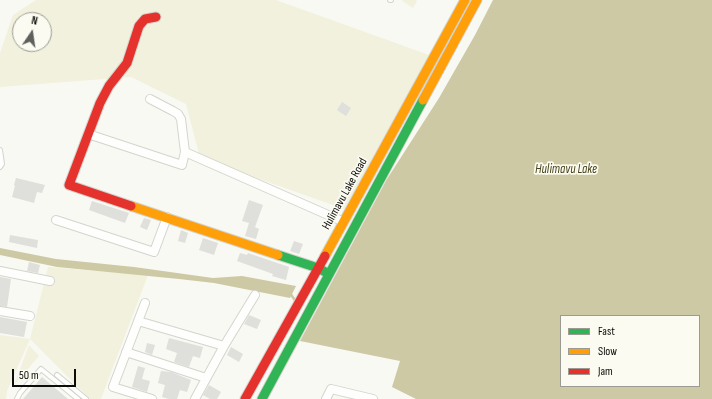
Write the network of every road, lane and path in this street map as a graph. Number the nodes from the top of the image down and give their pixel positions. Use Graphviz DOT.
graph roads {
  1 [pos="465,0"];
  2 [pos="477,0"];
  3 [pos="156,17"];
  4 [pos="150,99"];
  5 [pos="88,134"];
  6 [pos="0,150"];
  7 [pos="185,152"];
  8 [pos="0,167"];
  9 [pos="167,217"];
  10 [pos="56,220"];
  11 [pos="344,222"];
  12 [pos="318,268"];
  13 [pos="0,271"];
  14 [pos="329,274"];
  15 [pos="50,281"];
  16 [pos="255,295"];
  17 [pos="145,303"];
  18 [pos="0,311"];
  19 [pos="30,316"];
  20 [pos="138,321"];
  21 [pos="224,346"];
  22 [pos="126,352"];
  23 [pos="57,374"];
  24 [pos="206,378"];
  25 [pos="17,399"];
  26 [pos="78,399"];
  27 [pos="86,399"];
  28 [pos="152,399"];
  29 [pos="195,399"];
  30 [pos="245,399"];
  31 [pos="262,399"];
  32 [pos="326,399"];
  33 [pos="373,399"];
  1 -- 11 [label="main road, Hulimavu Lake Road"];
  2 -- 14 [label="main road, Hulimavu Lake Road"];
  3 -- 5 [label="main road"];
  4 -- 7 [label="street"];
  5 -- 7 [label="street"];
  5 -- 9 [label="main road"];
  6 -- 8 [label="lane"];
  7 -- 11 [label="street"];
  9 -- 10 [label="street"];
  9 -- 12 [label="main road"];
  11 -- 12 [label="main road, Hulimavu Lake Road"];
  12 -- 14 [label="main road"];
  12 -- 30 [label="main road, Hulimavu Lake Road"];
  13 -- 15 [label="street"];
  14 -- 31 [label="main road, Hulimavu Lake Road"];
  16 -- 21 [label="street"];
  17 -- 20 [label="street"];
  18 -- 19 [label="street"];
  20 -- 21 [label="street"];
  20 -- 22 [label="street"];
  21 -- 24 [label="street"];
  22 -- 24 [label="street"];
  22 -- 28 [label="street"];
  23 -- 27 [label="lane"];
  24 -- 29 [label="street"];
  25 -- 26 [label="lane"];
  32 -- 33 [label="street"];
}
